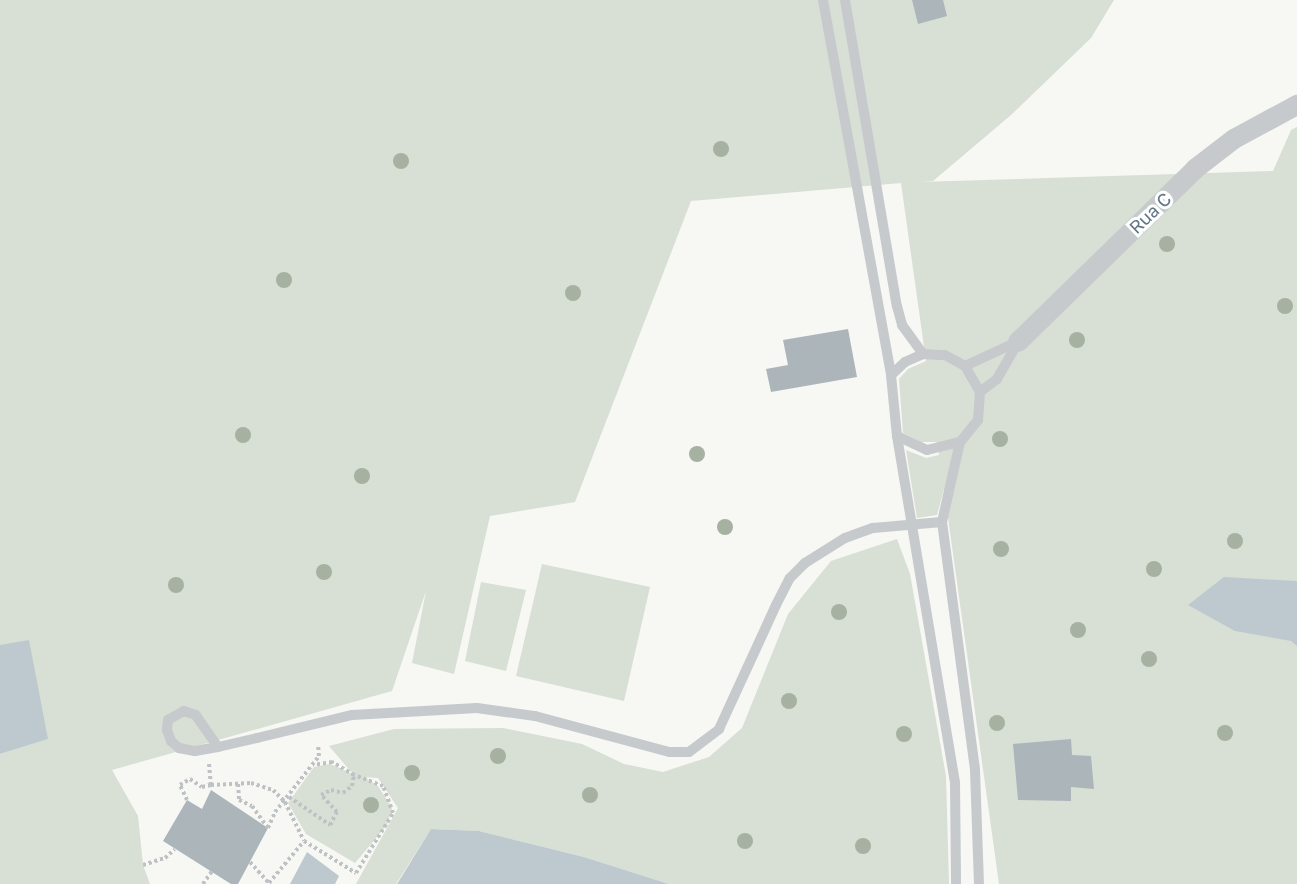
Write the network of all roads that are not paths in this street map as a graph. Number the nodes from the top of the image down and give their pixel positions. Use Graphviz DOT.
graph roads {
  1 [pos="823,0"];
  2 [pos="845,0"];
  3 [pos="1297,105"];
  4 [pos="1018,342"];
  5 [pos="923,354"];
  6 [pos="965,366"];
  7 [pos="891,375"];
  8 [pos="980,392"];
  9 [pos="897,436"];
  10 [pos="960,442"];
  11 [pos="913,522"];
  12 [pos="942,522"];
  13 [pos="213,748"];
  14 [pos="956,884"];
  15 [pos="979,884"];
  1 -- 7 [label="lane"];
  2 -- 5 [label="lane"];
  3 -- 4 [label="street, Rua C"];
  4 -- 6 [label="lane"];
  4 -- 8 [label="lane"];
  5 -- 6 [label="lane"];
  5 -- 7 [label="lane"];
  6 -- 8 [label="lane"];
  7 -- 9 [label="lane"];
  8 -- 10 [label="lane"];
  9 -- 10 [label="lane"];
  9 -- 11 [label="lane"];
  10 -- 12 [label="lane"];
  11 -- 12 [label="lane"];
  11 -- 13 [label="lane"];
  11 -- 14 [label="lane"];
  12 -- 15 [label="lane"];
}
